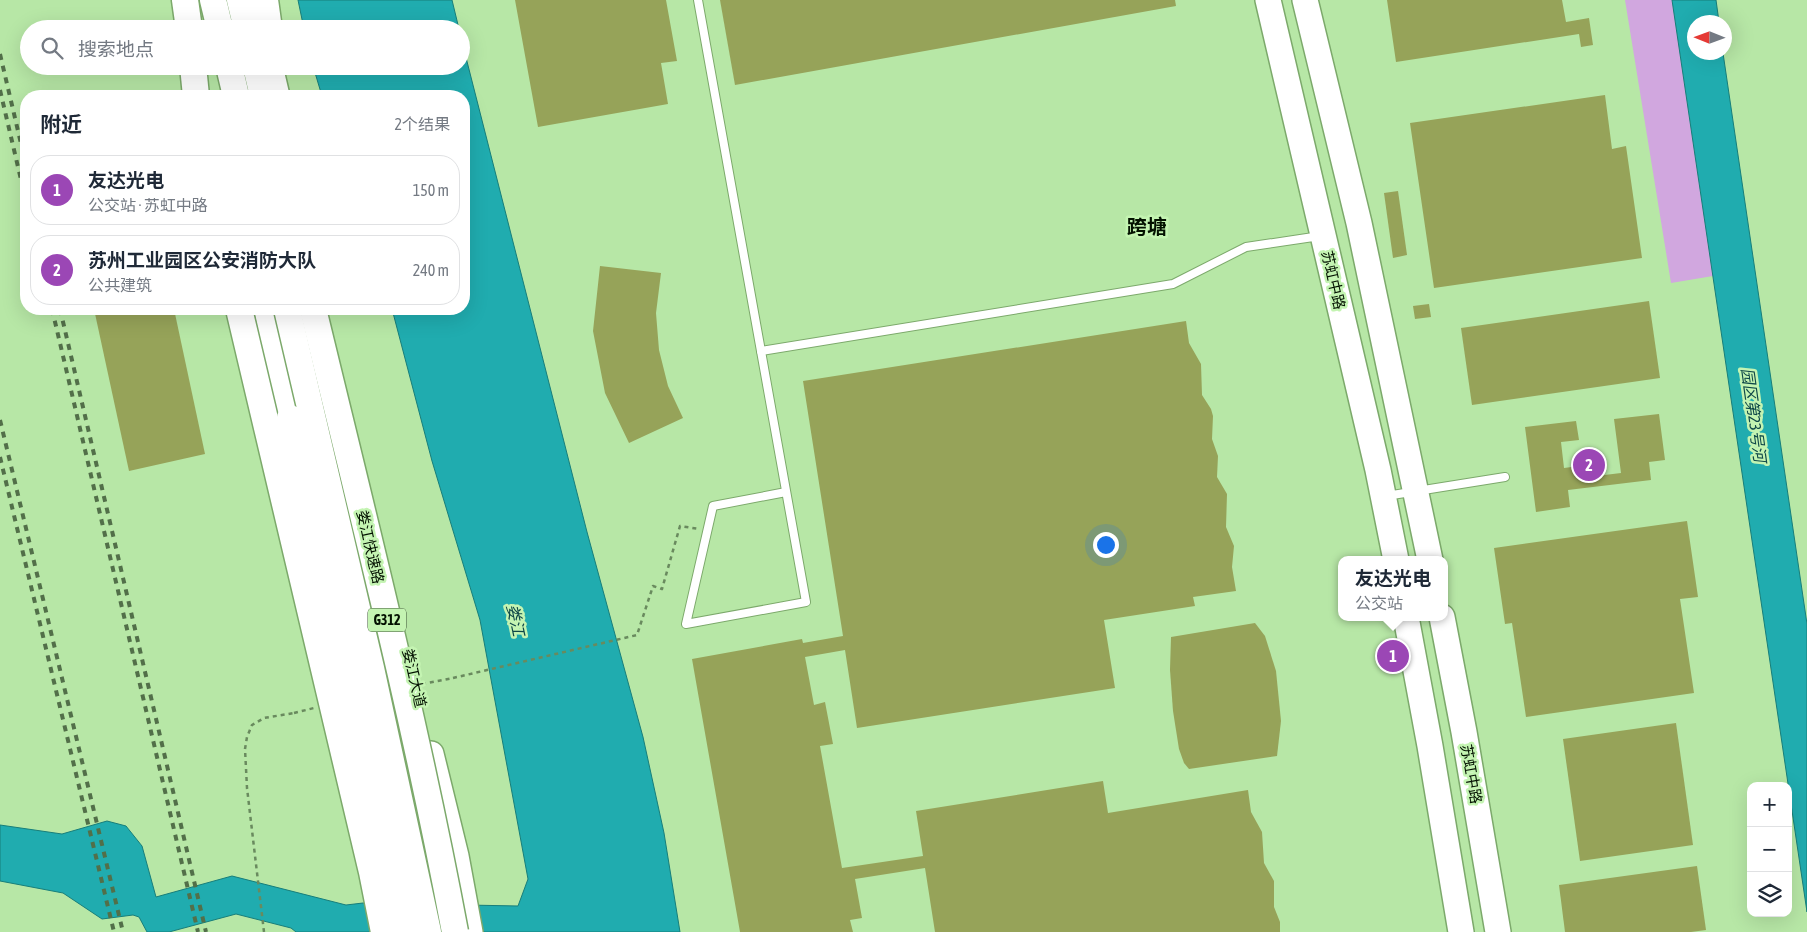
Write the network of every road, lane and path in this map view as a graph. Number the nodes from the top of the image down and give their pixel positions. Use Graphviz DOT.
graph roads {
  1 [pos="185,0"];
  2 [pos="200,0"];
  3 [pos="213,0"];
  4 [pos="240,0"];
  5 [pos="254,0"];
  6 [pos="265,0"];
  7 [pos="698,0"];
  8 [pos="1268,0"];
  9 [pos="1305,0"];
  10 [pos="188,20"];
  11 [pos="205,20"];
  12 [pos="218,20"];
  13 [pos="245,20"];
  14 [pos="259,20"];
  15 [pos="268,20"];
  16 [pos="194,75"];
  17 [pos="258,75"];
  18 [pos="272,75"];
  19 [pos="276,75"];
  20 [pos="195,90"];
  21 [pos="262,90"];
  22 [pos="276,90"];
  23 [pos="277,90"];
  24 [pos="1322,236"];
  25 [pos="240,315"];
  26 [pos="268,315"];
  27 [pos="274,315"];
  28 [pos="288,315"];
  29 [pos="314,315"];
  30 [pos="327,315"];
  31 [pos="761,351"];
  32 [pos="1506,477"];
  33 [pos="786,492"];
  34 [pos="1417,492"];
  35 [pos="1383,497"];
  36 [pos="707,530"];
  37 [pos="1395,556"];
  38 [pos="1429,556"];
  39 [pos="1407,621"];
  40 [pos="1443,621"];
  41 [pos="453,678"];
  42 [pos="294,713"];
  43 [pos="264,932"];
  44 [pos="384,932"];
  45 [pos="407,932"];
  46 [pos="415,932"];
  47 [pos="428,932"];
  48 [pos="455,932"];
  49 [pos="470,932"];
  50 [pos="1461,932"];
  51 [pos="1498,932"];
  1 -- 10 [label="highway"];
  2 -- 11 [label="main road"];
  3 -- 12 [label="highway"];
  4 -- 13 [label="highway"];
  5 -- 14 [label="main road"];
  6 -- 15 [label="highway"];
  7 -- 31 [label="lane"];
  8 -- 24 [label="main road, 苏虹中路"];
  9 -- 34 [label="main road"];
  16 -- 20 [label="highway"];
  17 -- 21 [label="highway"];
  18 -- 22 [label="main road"];
  19 -- 23 [label="highway"];
  24 -- 31 [label="lane"];
  24 -- 35 [label="main road, 苏虹中路"];
  25 -- 44 [label="highway, bridge"];
  26 -- 45 [label="highway, bridge"];
  27 -- 46 [label="main road, G312"];
  28 -- 47 [label="highway, 娄江快速路 / G312, bridge"];
  29 -- 48 [label="highway, 娄江快速路 / G312, bridge"];
  30 -- 49 [label="main road, 娄江大道 / G312"];
  31 -- 33 [label="lane"];
  32 -- 34 [label="lane"];
  33 -- 36 [label="lane"];
  33 -- 36 [label="lane"];
  34 -- 35 [label="lane"];
  34 -- 38 [label="main road"];
  35 -- 37 [label="main road, 苏虹中路"];
  36 -- 41 [label="path"];
  39 -- 50 [label="main road"];
  40 -- 51 [label="main road, 苏虹中路"];
  42 -- 43 [label="path"];
}
